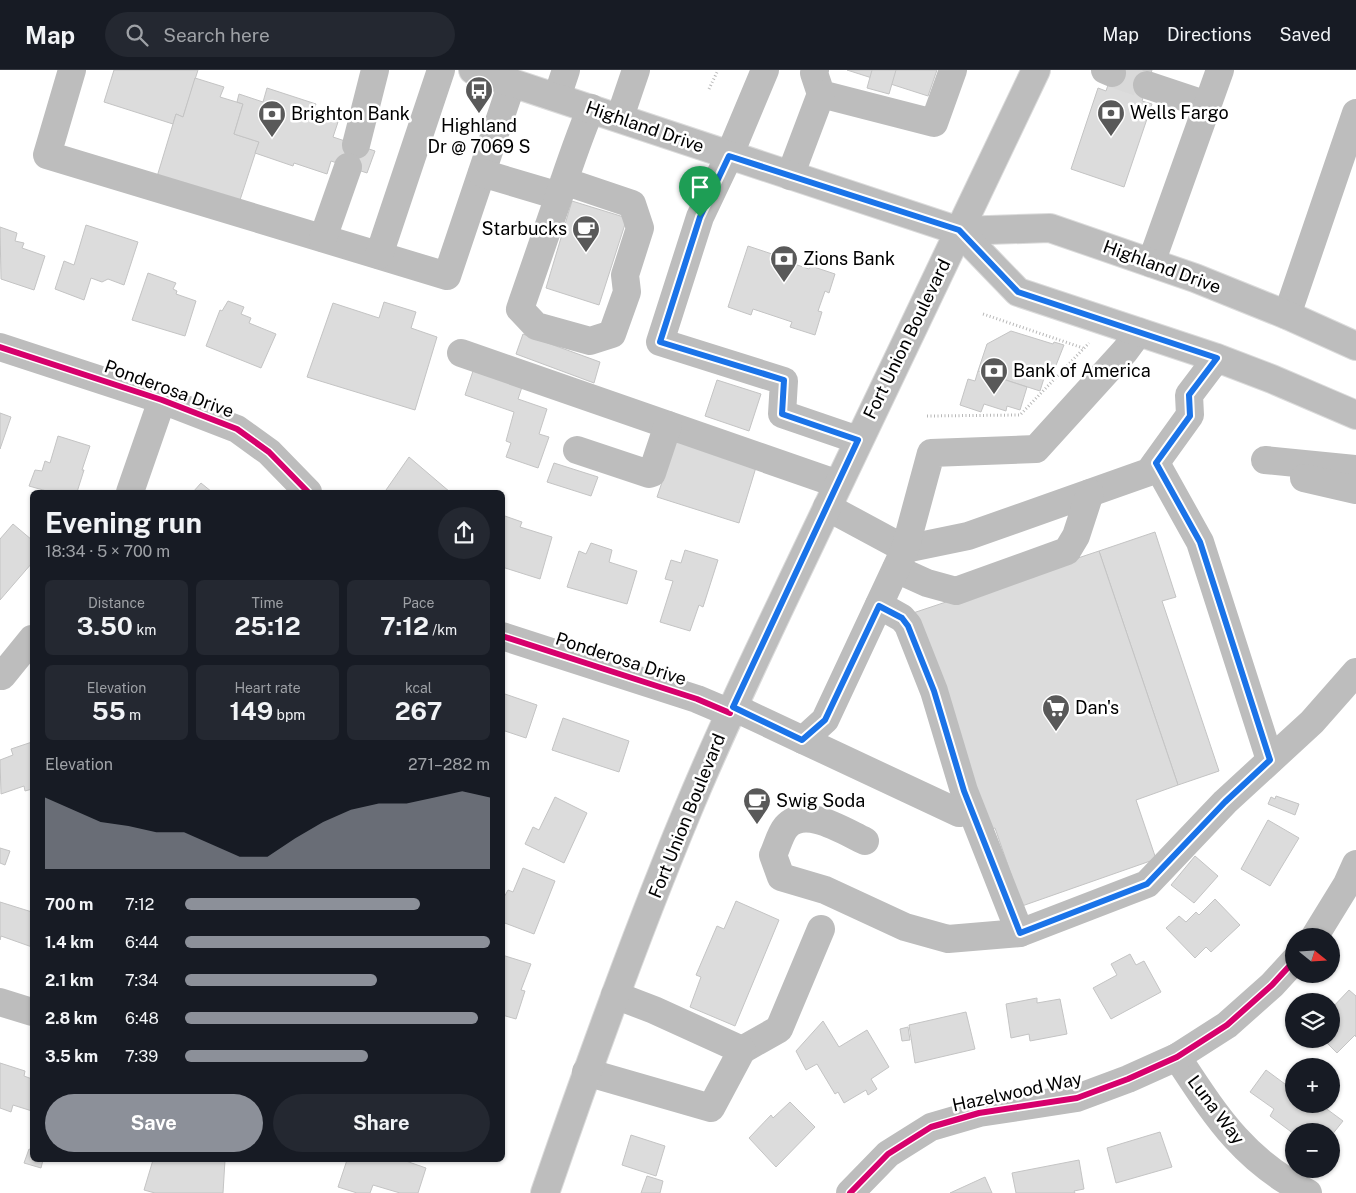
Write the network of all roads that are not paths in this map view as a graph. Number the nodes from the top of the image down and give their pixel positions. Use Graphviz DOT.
graph roads {
  1 [pos="72,70"];
  2 [pos="375,70"];
  3 [pos="441,70"];
  4 [pos="473,70"];
  5 [pos="566,70"];
  6 [pos="636,70"];
  7 [pos="765,70"];
  8 [pos="953,70"];
  9 [pos="1036,70"];
  10 [pos="1220,70"];
  11 [pos="818,82"];
  12 [pos="512,83"];
  13 [pos="1147,85"];
  14 [pos="557,97"];
  15 [pos="1207,105"];
  16 [pos="590,108"];
  17 [pos="1356,112"];
  18 [pos="620,117"];
  19 [pos="729,156"];
  20 [pos="482,173"];
  21 [pos="790,176"];
  22 [pos="562,189"];
  23 [pos="959,230"];
  24 [pos="324,238"];
  25 [pos="379,255"];
  26 [pos="1152,263"];
  27 [pos="1287,315"];
  28 [pos="1139,332"];
  29 [pos="1356,345"];
  30 [pos="0,347"];
  31 [pos="461,353"];
  32 [pos="1217,358"];
  33 [pos="162,400"];
  34 [pos="1356,415"];
  35 [pos="668,425"];
  36 [pos="858,440"];
  37 [pos="577,450"];
  38 [pos="1265,460"];
  39 [pos="1156,463"];
  40 [pos="1356,469"];
  41 [pos="1293,476"];
  42 [pos="131,490"];
  43 [pos="306,490"];
  44 [pos="1356,490"];
  45 [pos="1090,493"];
  46 [pos="832,496"];
  47 [pos="901,559"];
  48 [pos="879,606"];
  49 [pos="505,637"];
  50 [pos="30,641"];
  51 [pos="1356,672"];
  52 [pos="0,675"];
  53 [pos="731,710"];
  54 [pos="802,740"];
  55 [pos="1270,760"];
  56 [pos="959,813"];
  57 [pos="865,841"];
  58 [pos="1356,864"];
  59 [pos="1320,928"];
  60 [pos="821,929"];
  61 [pos="1020,933"];
  62 [pos="1285,971"];
  63 [pos="615,995"];
  64 [pos="0,1002"];
  65 [pos="30,1011"];
  66 [pos="742,1050"];
  67 [pos="1177,1057"];
  68 [pos="586,1072"];
  69 [pos="545,1193"];
  70 [pos="850,1193"];
  71 [pos="1308,1193"];
  1 -- 24 [label="main road"];
  2 -- 24 [label="main road"];
  3 -- 25 [label="main road"];
  4 -- 12 [label="main road, Highland Drive"];
  5 -- 14 [label="main road"];
  6 -- 18 [label="main road"];
  7 -- 19 [label="main road"];
  8 -- 11 [label="main road"];
  9 -- 23 [label="main road, Fort Union Boulevard"];
  10 -- 15 [label="main road"];
  11 -- 21 [label="main road"];
  12 -- 14 [label="main road, Highland Drive"];
  12 -- 20 [label="main road"];
  13 -- 15 [label="main road"];
  14 -- 16 [label="main road, Highland Drive"];
  15 -- 26 [label="main road"];
  16 -- 18 [label="main road, Highland Drive"];
  16 -- 22 [label="main road"];
  17 -- 27 [label="main road"];
  18 -- 19 [label="main road, Highland Drive"];
  19 -- 21 [label="main road, Highland Drive"];
  19 -- 36 [label="main road"];
  20 -- 22 [label="main road"];
  20 -- 25 [label="main road"];
  21 -- 23 [label="main road, Highland Drive"];
  22 -- 22 [label="main road"];
  23 -- 26 [label="main road, Highland Drive"];
  23 -- 28 [label="main road, Highland Drive"];
  23 -- 36 [label="main road, Fort Union Boulevard"];
  24 -- 25 [label="main road"];
  26 -- 27 [label="main road, Highland Drive"];
  27 -- 29 [label="main road, Highland Drive"];
  28 -- 32 [label="main road, Highland Drive"];
  28 -- 47 [label="main road"];
  30 -- 33 [label="main road, Ponderosa Drive"];
  31 -- 35 [label="main road"];
  32 -- 34 [label="main road, Highland Drive"];
  32 -- 39 [label="main road"];
  33 -- 42 [label="main road"];
  33 -- 43 [label="main road, Ponderosa Drive"];
  35 -- 37 [label="main road"];
  35 -- 46 [label="main road"];
  36 -- 46 [label="main road, Fort Union Boulevard"];
  38 -- 40 [label="main road"];
  39 -- 45 [label="main road"];
  39 -- 55 [label="main road"];
  41 -- 44 [label="main road"];
  45 -- 47 [label="main road"];
  45 -- 47 [label="main road"];
  46 -- 47 [label="main road"];
  46 -- 53 [label="main road, Fort Union Boulevard"];
  47 -- 48 [label="main road"];
  48 -- 54 [label="main road"];
  48 -- 61 [label="main road"];
  49 -- 53 [label="main road, Ponderosa Drive"];
  50 -- 52 [label="main road"];
  51 -- 55 [label="main road"];
  53 -- 54 [label="main road, Ponderosa Drive"];
  53 -- 63 [label="main road, Fort Union Boulevard"];
  54 -- 56 [label="main road, Ponderosa Drive"];
  55 -- 61 [label="main road"];
  57 -- 61 [label="main road"];
  58 -- 59 [label="main road"];
  60 -- 66 [label="main road"];
  62 -- 67 [label="main road, Hazelwood Way"];
  63 -- 66 [label="main road"];
  63 -- 68 [label="main road, Fort Union Boulevard"];
  64 -- 65 [label="main road"];
  66 -- 68 [label="main road"];
  67 -- 70 [label="main road, Hazelwood Way"];
  67 -- 71 [label="main road, Luna Way"];
  68 -- 69 [label="main road, Fort Union Boulevard"];
}
